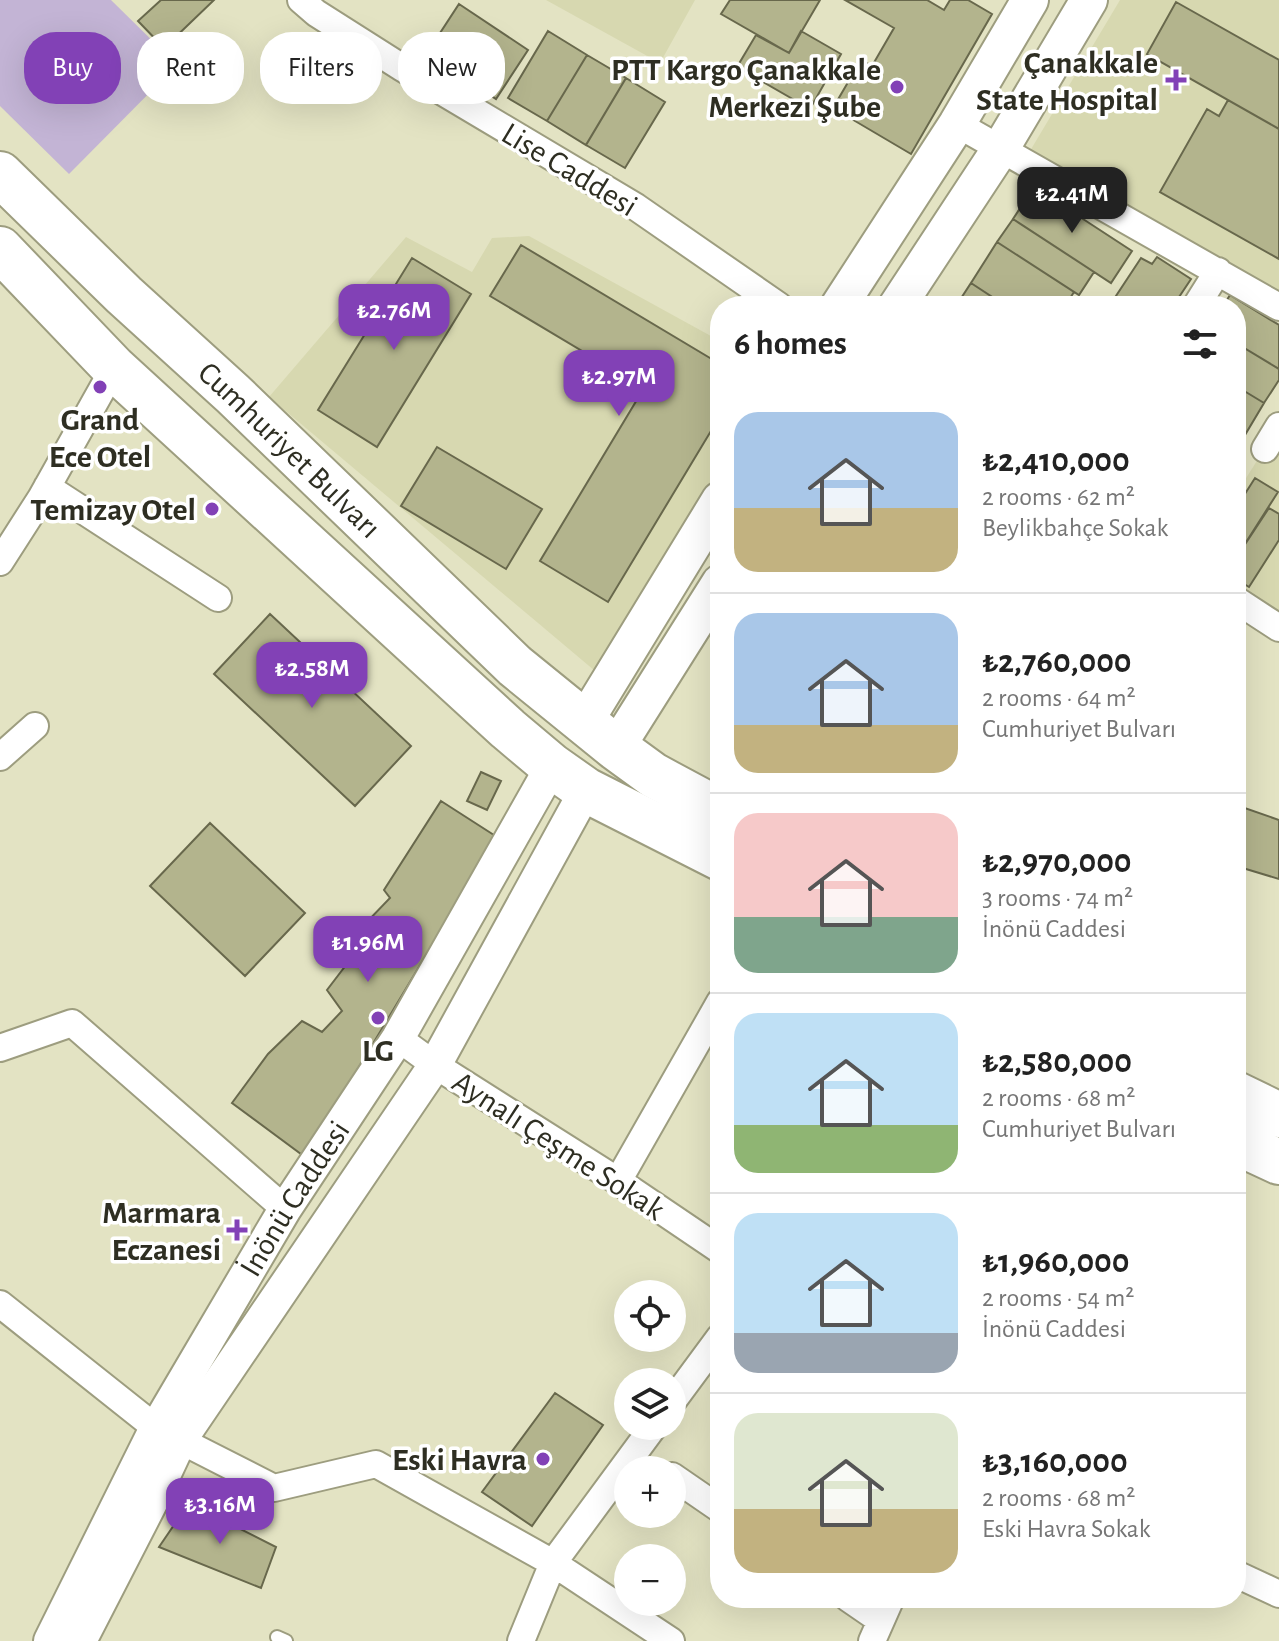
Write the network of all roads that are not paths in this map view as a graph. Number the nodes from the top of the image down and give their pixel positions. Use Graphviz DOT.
graph roads {
  1 [pos="1030,0"];
  2 [pos="1089,0"];
  3 [pos="309,7"];
  4 [pos="957,124"];
  5 [pos="1001,148"];
  6 [pos="0,174"];
  7 [pos="0,249"];
  8 [pos="1218,271"];
  9 [pos="765,296"];
  10 [pos="845,296"];
  11 [pos="904,296"];
  12 [pos="1202,296"];
  13 [pos="1279,307"];
  14 [pos="114,368"];
  15 [pos="1279,426"];
  16 [pos="1265,449"];
  17 [pos="47,487"];
  18 [pos="710,520"];
  19 [pos="0,562"];
  20 [pos="710,596"];
  21 [pos="218,598"];
  22 [pos="1246,607"];
  23 [pos="1279,628"];
  24 [pos="35,726"];
  25 [pos="600,734"];
  26 [pos="0,757"];
  27 [pos="569,778"];
  28 [pos="710,806"];
  29 [pos="710,853"];
  30 [pos="710,1020"];
  31 [pos="398,1038"];
  32 [pos="0,1048"];
  33 [pos="435,1065"];
  34 [pos="1246,1099"];
  35 [pos="1279,1115"];
  36 [pos="1246,1147"];
  37 [pos="1279,1162"];
  38 [pos="618,1181"];
  39 [pos="285,1209"];
  40 [pos="710,1243"];
  41 [pos="0,1304"];
  42 [pos="710,1351"];
  43 [pos="686,1383"];
  44 [pos="168,1433"];
  45 [pos="644,1440"];
  46 [pos="636,1451"];
  47 [pos="643,1456"];
  48 [pos="686,1486"];
  49 [pos="710,1502"];
  50 [pos="553,1563"];
  51 [pos="1246,1579"];
  52 [pos="1279,1594"];
  53 [pos="863,1608"];
  54 [pos="881,1620"];
  55 [pos="50,1641"];
  56 [pos="80,1641"];
  57 [pos="521,1641"];
  58 [pos="671,1641"];
  1 -- 4 [label="main road"];
  2 -- 5 [label="main road"];
  3 -- 9 [label="street, Lise Caddesi"];
  4 -- 5 [label="street"];
  4 -- 10 [label="main road"];
  5 -- 8 [label="street"];
  5 -- 11 [label="main road"];
  6 -- 25 [label="highway, Cumhuriyet Bulvarı"];
  7 -- 14 [label="highway, Cumhuriyet Bulvarı"];
  8 -- 12 [label="street"];
  8 -- 13 [label="street"];
  14 -- 17 [label="street"];
  14 -- 27 [label="highway, Cumhuriyet Bulvarı"];
  15 -- 16 [label="street"];
  17 -- 19 [label="street"];
  17 -- 21 [label="street"];
  18 -- 25 [label="main road"];
  20 -- 25 [label="main road"];
  22 -- 23 [label="street"];
  24 -- 26 [label="street"];
  25 -- 27 [label="highway"];
  25 -- 28 [label="highway, Cumhuriyet Bulvarı"];
  27 -- 29 [label="highway, Cumhuriyet Bulvarı"];
  27 -- 31 [label="street, İnönü Caddesi"];
  27 -- 33 [label="street, İnönü Caddesi"];
  30 -- 38 [label="street"];
  31 -- 33 [label="street, Aynalı Çeşme Sokak"];
  31 -- 39 [label="street, İnönü Caddesi"];
  32 -- 39 [label="street"];
  33 -- 38 [label="street, Aynalı Çeşme Sokak"];
  33 -- 44 [label="street, İnönü Caddesi"];
  34 -- 35 [label="highway"];
  36 -- 37 [label="highway"];
  38 -- 40 [label="street, Aynalı Çeşme Sokak"];
  39 -- 44 [label="street, İnönü Caddesi"];
  41 -- 44 [label="street"];
  42 -- 43 [label="street"];
  44 -- 50 [label="street"];
  44 -- 55 [label="street, İnönü Caddesi"];
  44 -- 56 [label="street, İnönü Caddesi"];
  45 -- 46 [label="street"];
  46 -- 47 [label="street"];
  46 -- 50 [label="street"];
  48 -- 49 [label="street"];
  50 -- 57 [label="street"];
  50 -- 58 [label="street"];
  51 -- 52 [label="street"];
  53 -- 54 [label="street"];
}
